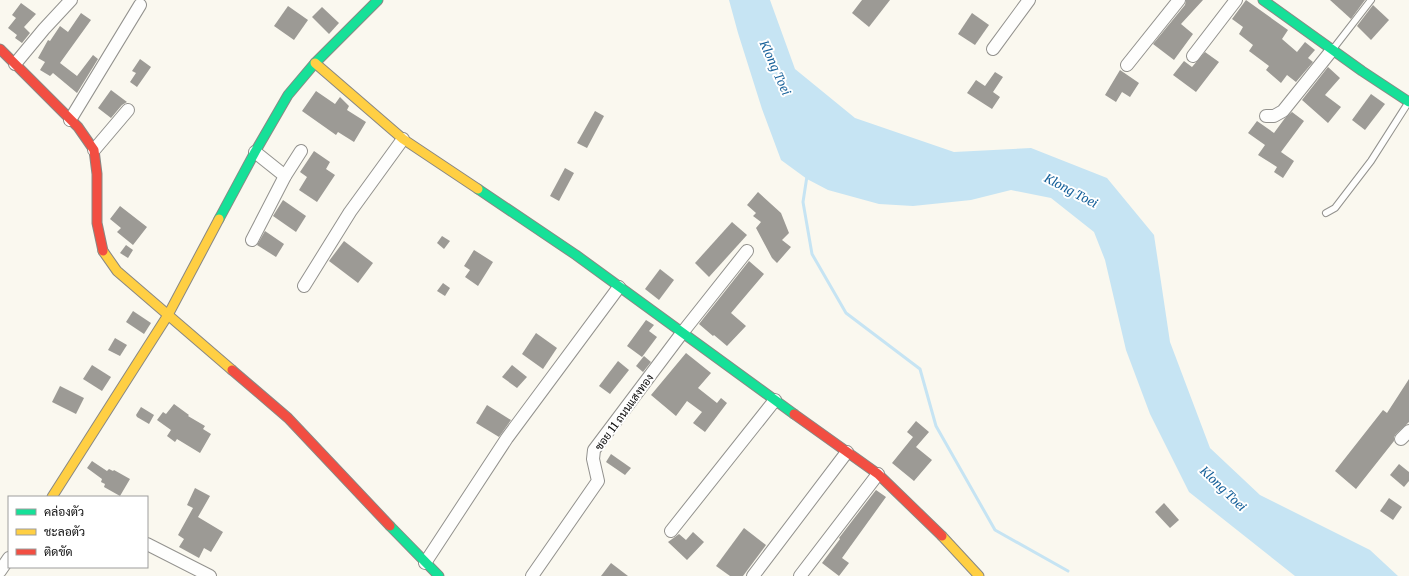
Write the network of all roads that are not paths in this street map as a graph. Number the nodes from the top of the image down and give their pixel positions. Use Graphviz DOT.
graph roads {
  1 [pos="71,0"];
  2 [pos="378,0"];
  3 [pos="1029,0"];
  4 [pos="1179,0"];
  5 [pos="1236,0"];
  6 [pos="1263,0"];
  7 [pos="1371,0"];
  8 [pos="140,5"];
  9 [pos="0,49"];
  10 [pos="993,49"];
  11 [pos="1332,50"];
  12 [pos="1193,56"];
  13 [pos="315,63"];
  14 [pos="15,64"];
  15 [pos="1128,65"];
  16 [pos="1409,102"];
  17 [pos="128,110"];
  18 [pos="1266,116"];
  19 [pos="70,120"];
  20 [pos="403,139"];
  21 [pos="94,150"];
  22 [pos="301,151"];
  23 [pos="255,152"];
  24 [pos="285,176"];
  25 [pos="1326,213"];
  26 [pos="252,240"];
  27 [pos="747,251"];
  28 [pos="304,286"];
  29 [pos="619,286"];
  30 [pos="168,315"];
  31 [pos="682,333"];
  32 [pos="775,400"];
  33 [pos="847,452"];
  34 [pos="878,474"];
  35 [pos="53,496"];
  36 [pos="670,531"];
  37 [pos="148,545"];
  38 [pos="8,559"];
  39 [pos="425,563"];
  40 [pos="0,570"];
  41 [pos="210,576"];
  42 [pos="439,576"];
  43 [pos="532,576"];
  44 [pos="753,576"];
  45 [pos="800,576"];
  46 [pos="979,576"];
  1 -- 14 [label="street"];
  2 -- 13 [label="street"];
  3 -- 10 [label="street"];
  4 -- 15 [label="street"];
  5 -- 12 [label="street"];
  6 -- 11 [label="street"];
  7 -- 11 [label="lane"];
  8 -- 19 [label="street"];
  9 -- 14 [label="street"];
  11 -- 16 [label="street"];
  11 -- 18 [label="street"];
  13 -- 20 [label="street"];
  13 -- 23 [label="street"];
  14 -- 19 [label="street"];
  16 -- 25 [label="lane"];
  17 -- 21 [label="street"];
  19 -- 21 [label="street"];
  20 -- 28 [label="street"];
  20 -- 29 [label="street"];
  21 -- 30 [label="street"];
  22 -- 24 [label="street"];
  23 -- 24 [label="street"];
  23 -- 30 [label="street"];
  24 -- 26 [label="street"];
  27 -- 31 [label="street, ซอย 11 ถนนแสงทอง"];
  29 -- 31 [label="street"];
  29 -- 39 [label="street"];
  30 -- 35 [label="street"];
  30 -- 39 [label="street"];
  31 -- 32 [label="street"];
  31 -- 43 [label="street, ซอย 11 ถนนแสงทอง"];
  32 -- 33 [label="street"];
  32 -- 36 [label="street"];
  33 -- 34 [label="street"];
  33 -- 44 [label="street"];
  34 -- 45 [label="street"];
  34 -- 46 [label="street"];
  37 -- 41 [label="street"];
  38 -- 40 [label="street"];
  39 -- 42 [label="street"];
}
